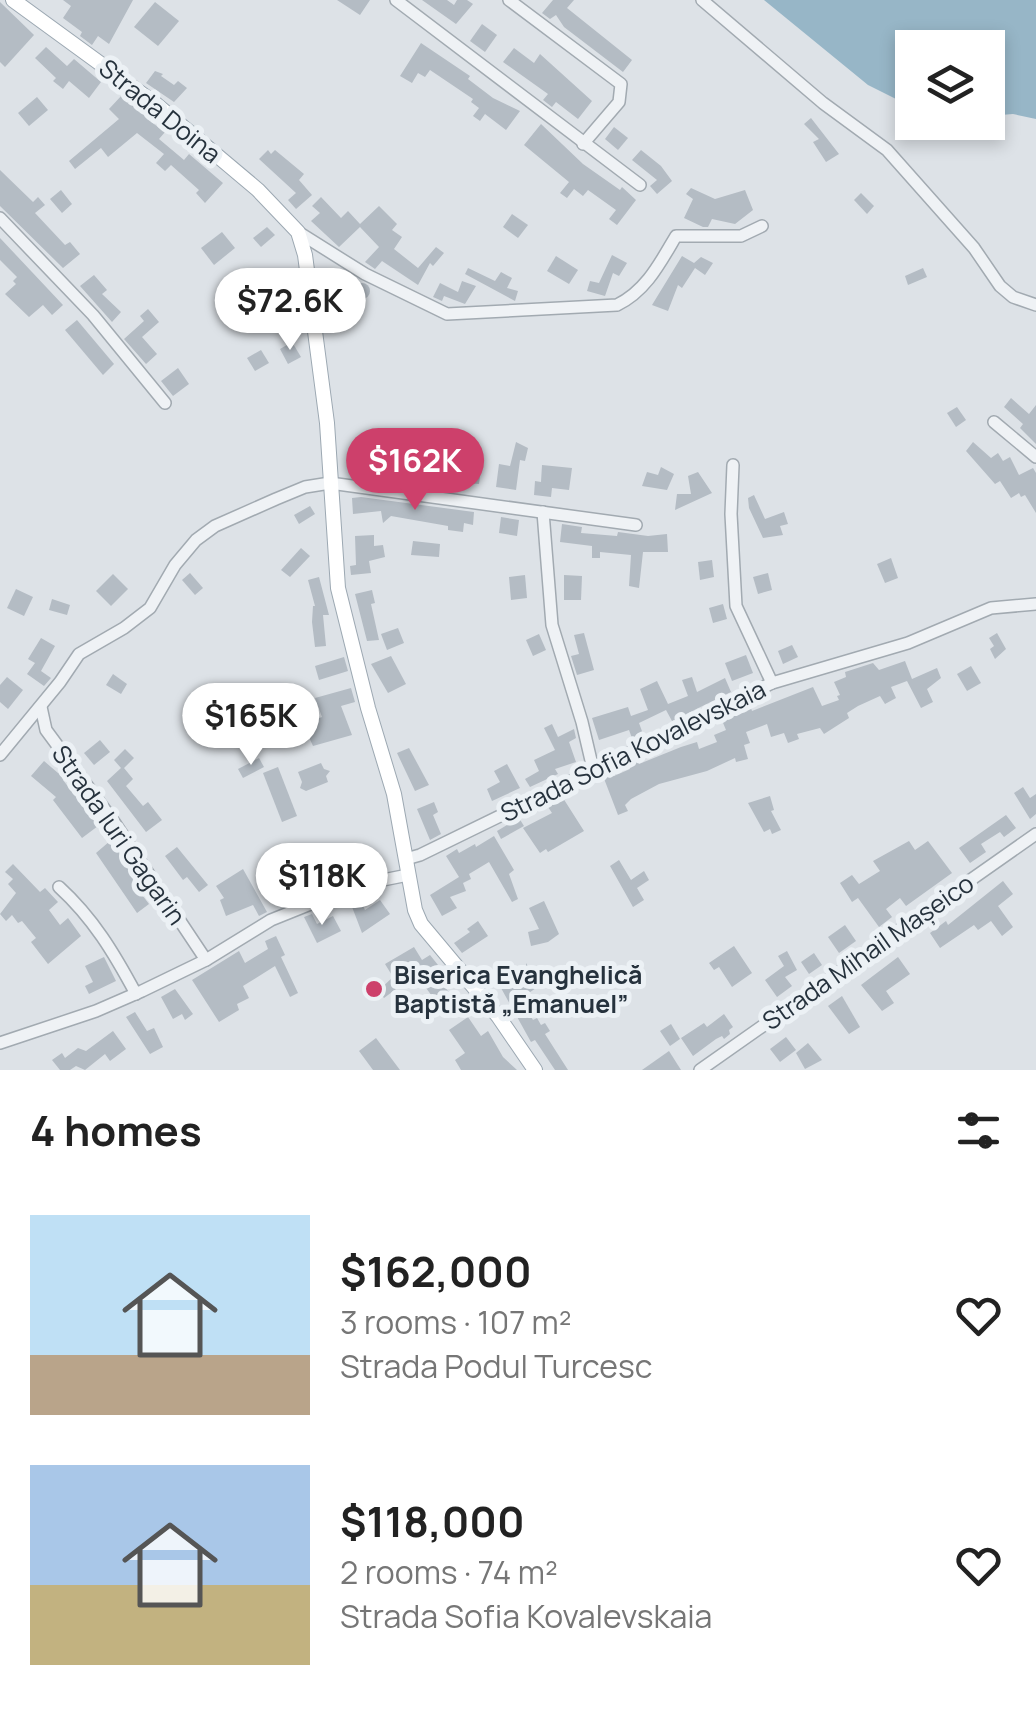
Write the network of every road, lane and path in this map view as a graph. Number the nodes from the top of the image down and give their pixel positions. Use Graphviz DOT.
graph roads {
  1 [pos="13,0"];
  2 [pos="396,0"];
  3 [pos="509,0"];
  4 [pos="702,0"];
  5 [pos="583,144"];
  6 [pos="640,185"];
  7 [pos="0,218"];
  8 [pos="762,226"];
  9 [pos="298,232"];
  10 [pos="1036,305"];
  11 [pos="164,402"];
  12 [pos="994,422"];
  13 [pos="1036,458"];
  14 [pos="733,465"];
  15 [pos="330,475"];
  16 [pos="542,512"];
  17 [pos="636,525"];
  18 [pos="1036,604"];
  19 [pos="772,683"];
  20 [pos="41,706"];
  21 [pos="0,756"];
  22 [pos="593,769"];
  23 [pos="1036,834"];
  24 [pos="406,859"];
  25 [pos="408,875"];
  26 [pos="59,886"];
  27 [pos="206,960"];
  28 [pos="136,994"];
  29 [pos="0,1043"];
  30 [pos="535,1070"];
  31 [pos="700,1070"];
  1 -- 9 [label="main road, Strada Doina"];
  2 -- 5 [label="street"];
  3 -- 5 [label="street"];
  4 -- 10 [label="street"];
  5 -- 6 [label="street"];
  7 -- 11 [label="street"];
  8 -- 9 [label="street, Strada Doina"];
  9 -- 15 [label="main road"];
  12 -- 13 [label="street"];
  14 -- 19 [label="street"];
  15 -- 16 [label="street"];
  15 -- 20 [label="street"];
  15 -- 24 [label="main road"];
  16 -- 17 [label="street"];
  16 -- 22 [label="street"];
  18 -- 19 [label="street, Strada Sofia Kovalevskaia"];
  19 -- 22 [label="street, Strada Sofia Kovalevskaia"];
  20 -- 21 [label="street"];
  20 -- 27 [label="street, Strada Iuri Gagarin"];
  22 -- 24 [label="street, Strada Sofia Kovalevskaia"];
  23 -- 31 [label="street, Strada Mihail Mașeico"];
  24 -- 25 [label="main road"];
  25 -- 27 [label="street"];
  25 -- 30 [label="main road"];
  26 -- 28 [label="street"];
  27 -- 28 [label="street"];
  28 -- 29 [label="street"];
}
